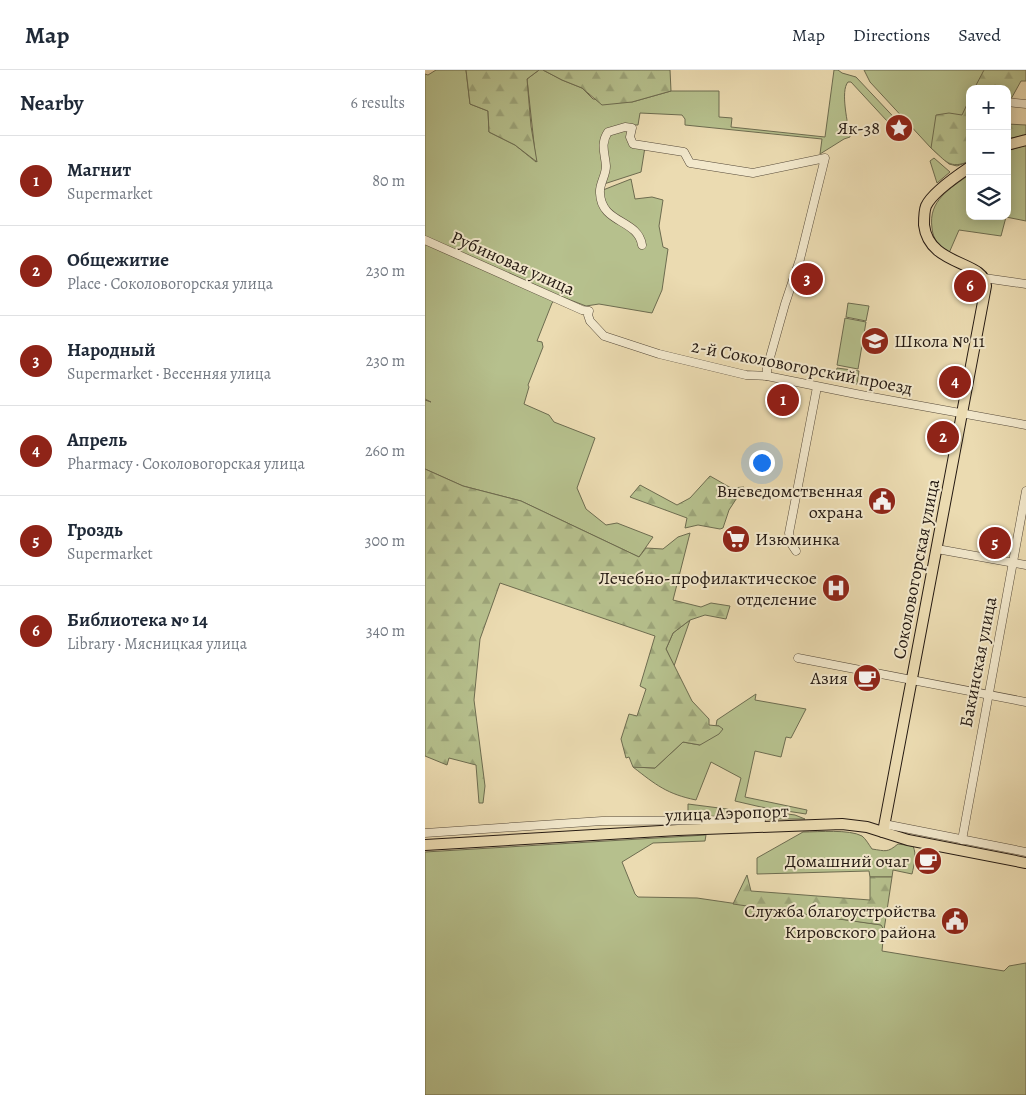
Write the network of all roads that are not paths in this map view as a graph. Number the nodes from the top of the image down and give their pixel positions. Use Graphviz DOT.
graph roads {
  1 [pos="1011,102"];
  2 [pos="1026,104"];
  3 [pos="1026,140"];
  4 [pos="1011,144"];
  5 [pos="966,170"];
  6 [pos="425,240"];
  7 [pos="642,245"];
  8 [pos="985,280"];
  9 [pos="1026,284"];
  10 [pos="603,336"];
  11 [pos="767,376"];
  12 [pos="817,387"];
  13 [pos="962,413"];
  14 [pos="1026,425"];
  15 [pos="1026,491"];
  16 [pos="937,549"];
  17 [pos="796,551"];
  18 [pos="1012,562"];
  19 [pos="1026,565"];
  20 [pos="798,658"];
  21 [pos="911,680"];
  22 [pos="988,694"];
  23 [pos="1026,702"];
  24 [pos="761,820"];
  25 [pos="883,828"];
  26 [pos="425,833"];
  27 [pos="962,840"];
  28 [pos="425,845"];
  29 [pos="1026,852"];
  30 [pos="1026,863"];
  1 -- 2 [label="street"];
  3 -- 4 [label="main road"];
  5 -- 8 [label="main road"];
  6 -- 10 [label="street, Рубиновая улица"];
  7 -- 11 [label="street"];
  8 -- 9 [label="street"];
  8 -- 13 [label="main road, Соколовогорская улица"];
  10 -- 11 [label="street, 2-й Соколовогорский проезд"];
  11 -- 12 [label="street, 2-й Соколовогорский проезд"];
  12 -- 13 [label="street, 2-й Соколовогорский проезд"];
  12 -- 17 [label="street"];
  13 -- 14 [label="street, 2-й Соколовогорский проезд"];
  13 -- 16 [label="main road, Соколовогорская улица"];
  15 -- 18 [label="street, Бакинская улица"];
  16 -- 18 [label="street"];
  16 -- 21 [label="main road, Соколовогорская улица"];
  18 -- 19 [label="street"];
  18 -- 22 [label="street, Бакинская улица"];
  20 -- 21 [label="street"];
  21 -- 22 [label="street"];
  21 -- 25 [label="main road, Соколовогорская улица"];
  22 -- 23 [label="street"];
  22 -- 27 [label="street, Бакинская улица"];
  24 -- 26 [label="street"];
  25 -- 27 [label="street"];
  25 -- 28 [label="main road, улица Аэропорт"];
  25 -- 30 [label="main road, улица Аэропорт"];
  27 -- 29 [label="street"];
}
